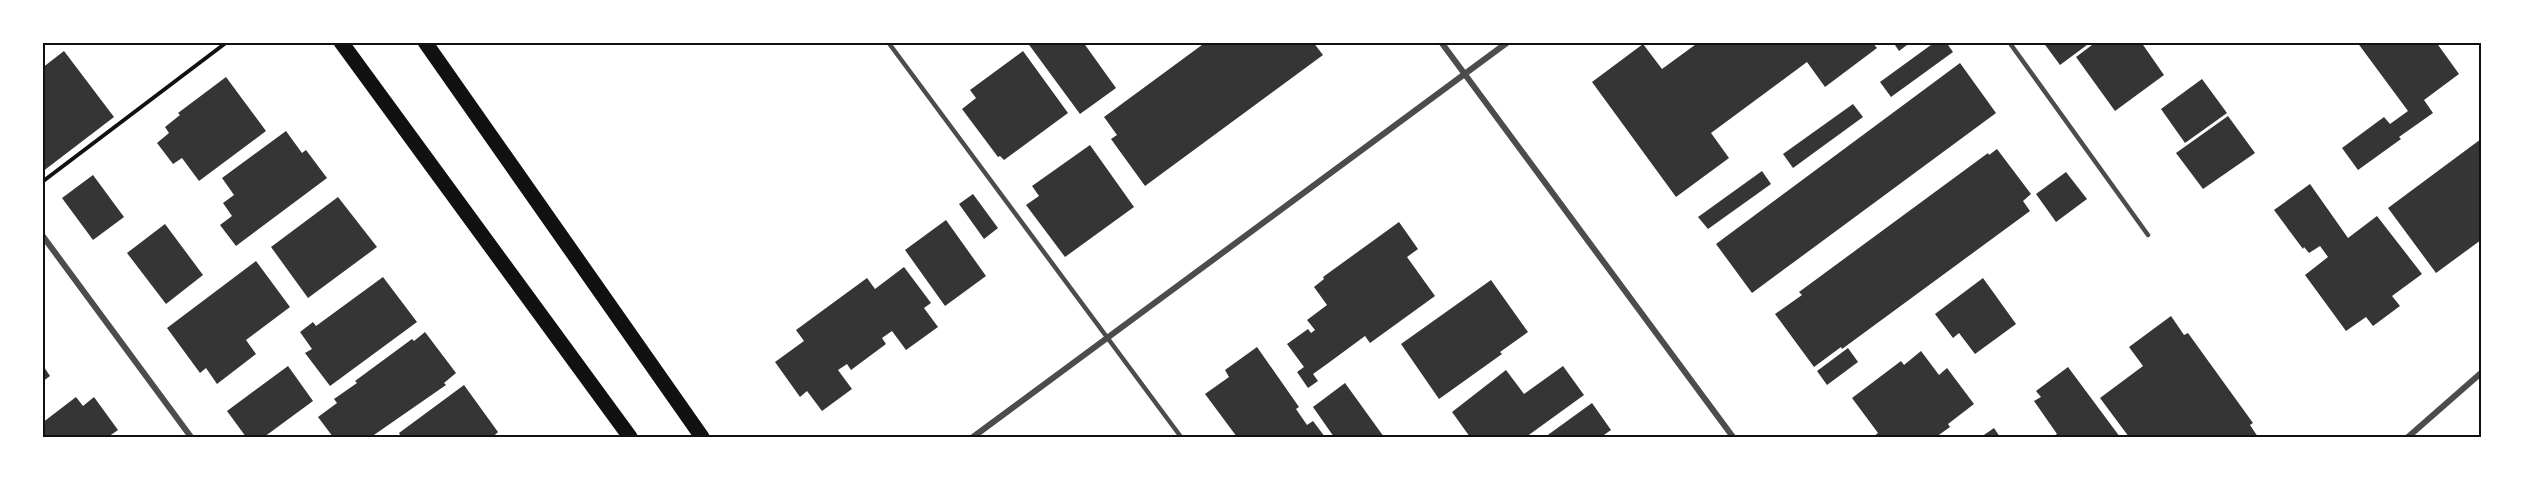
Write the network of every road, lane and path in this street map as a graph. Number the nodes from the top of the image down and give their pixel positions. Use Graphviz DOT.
graph roads {
  1 [pos="227,42"];
  2 [pos="341,42"];
  3 [pos="425,42"];
  4 [pos="888,42"];
  5 [pos="1441,42"];
  6 [pos="1508,42"];
  7 [pos="2009,42"];
  8 [pos="1464,74"];
  9 [pos="42,182"];
  10 [pos="2148,234"];
  11 [pos="42,235"];
  12 [pos="1108,338"];
  13 [pos="2481,373"];
  14 [pos="191,437"];
  15 [pos="630,437"];
  16 [pos="702,437"];
  17 [pos="973,437"];
  18 [pos="1181,437"];
  19 [pos="1733,437"];
  20 [pos="2408,437"];
  1 -- 9 [label="path"];
  2 -- 15 [label="main road"];
  3 -- 16 [label="main road"];
  4 -- 12 [label="lane"];
  5 -- 8 [label="street"];
  6 -- 8 [label="street"];
  7 -- 10 [label="lane"];
  8 -- 12 [label="street"];
  8 -- 19 [label="street"];
  11 -- 14 [label="street"];
  12 -- 17 [label="street"];
  12 -- 18 [label="lane"];
  13 -- 20 [label="street"];
}
